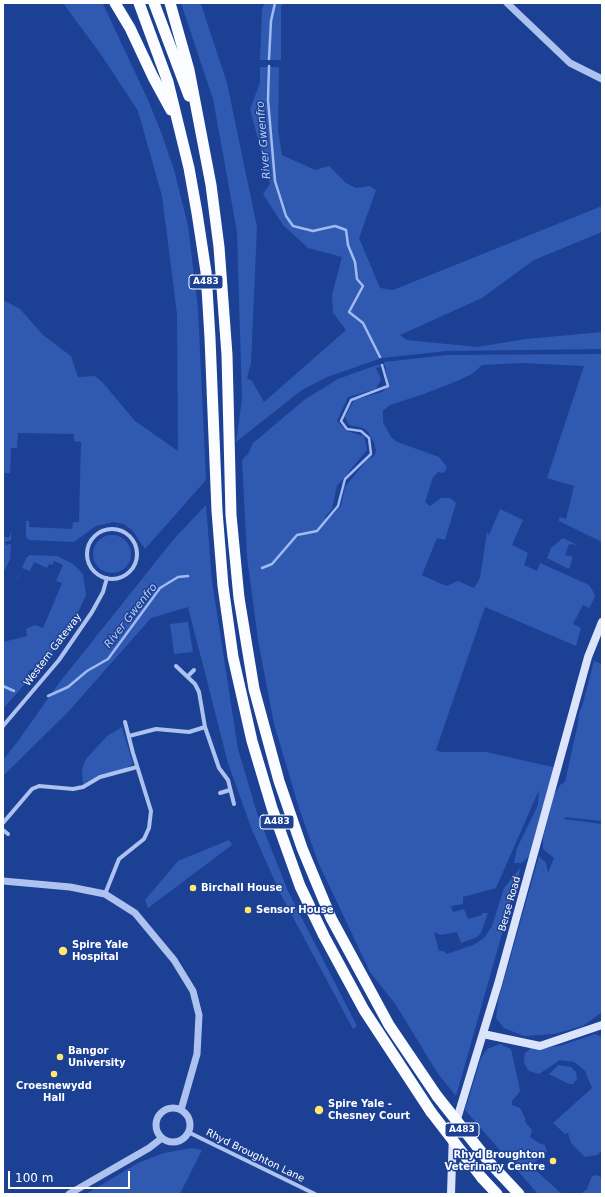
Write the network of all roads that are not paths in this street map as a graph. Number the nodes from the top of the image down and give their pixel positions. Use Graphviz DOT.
graph roads {
  1 [pos="115,3"];
  2 [pos="139,3"];
  3 [pos="154,3"];
  4 [pos="170,3"];
  5 [pos="507,3"];
  6 [pos="602,79"];
  7 [pos="198,121"];
  8 [pos="178,122"];
  9 [pos="107,578"];
  10 [pos="602,622"];
  11 [pos="176,666"];
  12 [pos="194,670"];
  13 [pos="188,676"];
  14 [pos="125,722"];
  15 [pos="3,726"];
  16 [pos="205,728"];
  17 [pos="129,736"];
  18 [pos="137,767"];
  19 [pos="230,790"];
  20 [pos="220,792"];
  21 [pos="234,804"];
  22 [pos="3,823"];
  23 [pos="3,830"];
  24 [pos="8,834"];
  25 [pos="3,882"];
  26 [pos="105,894"];
  27 [pos="602,1025"];
  28 [pos="483,1034"];
  29 [pos="181,1110"];
  30 [pos="188,1132"];
  31 [pos="162,1138"];
  32 [pos="69,1194"];
  33 [pos="315,1194"];
  34 [pos="451,1194"];
  35 [pos="497,1194"];
  36 [pos="519,1194"];
  1 -- 8 [label="highway, A483"];
  2 -- 8 [label="highway, A483"];
  3 -- 7 [label="highway, A483"];
  4 -- 7 [label="highway"];
  5 -- 6 [label="street"];
  7 -- 36 [label="highway, A483, bridge"];
  8 -- 35 [label="highway, A483, bridge"];
  9 -- 9 [label="street"];
  9 -- 15 [label="street, Western Gateway"];
  10 -- 28 [label="main road, Berse Road"];
  11 -- 13 [label="street"];
  12 -- 13 [label="street"];
  13 -- 16 [label="street"];
  14 -- 17 [label="street"];
  16 -- 17 [label="street"];
  16 -- 19 [label="street"];
  17 -- 18 [label="street"];
  18 -- 22 [label="street"];
  18 -- 26 [label="street"];
  19 -- 20 [label="street"];
  19 -- 21 [label="street"];
  23 -- 24 [label="street"];
  25 -- 26 [label="street"];
  26 -- 29 [label="street"];
  27 -- 28 [label="main road"];
  28 -- 34 [label="main road, Berse Road"];
  29 -- 30 [label="street"];
  29 -- 31 [label="street"];
  30 -- 31 [label="street"];
  30 -- 33 [label="street, Rhyd Broughton Lane"];
  31 -- 32 [label="street"];
}
